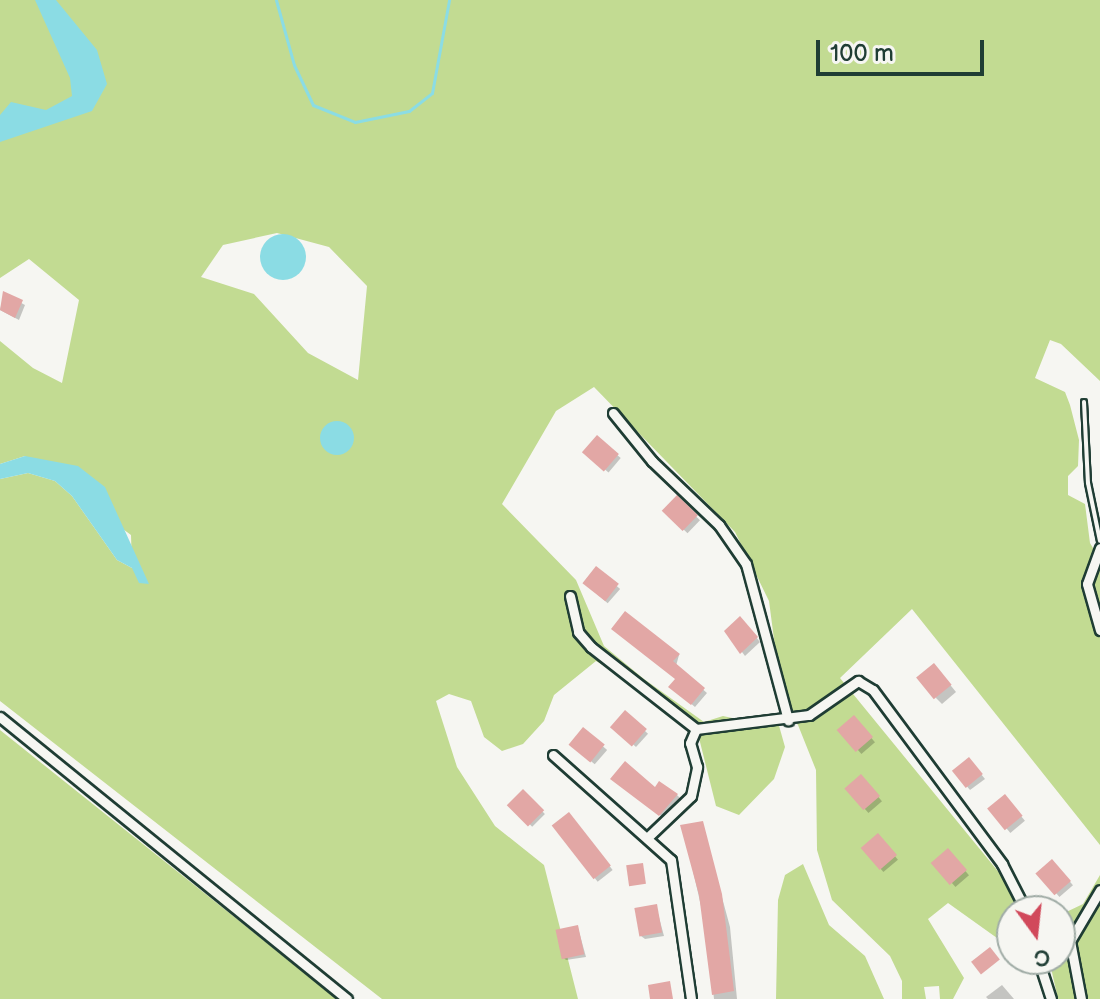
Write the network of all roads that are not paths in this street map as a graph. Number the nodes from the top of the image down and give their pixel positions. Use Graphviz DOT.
graph roads {
  1 [pos="1084,402"];
  2 [pos="613,413"];
  3 [pos="1100,541"];
  4 [pos="1100,548"];
  5 [pos="570,596"];
  6 [pos="1100,630"];
  7 [pos="0,717"];
  8 [pos="788,720"];
  9 [pos="696,729"];
  10 [pos="553,755"];
  11 [pos="649,836"];
  12 [pos="1100,890"];
  13 [pos="1018,895"];
  14 [pos="1043,975"];
  15 [pos="347,999"];
  16 [pos="691,999"];
  17 [pos="1051,999"];
  18 [pos="1081,999"];
  1 -- 3 [label="lane"];
  2 -- 8 [label="street"];
  4 -- 6 [label="street"];
  5 -- 9 [label="street"];
  7 -- 15 [label="street"];
  8 -- 9 [label="street"];
  8 -- 13 [label="street"];
  9 -- 11 [label="street"];
  10 -- 11 [label="street"];
  11 -- 16 [label="street"];
  12 -- 18 [label="street"];
  14 -- 17 [label="street"];
}
